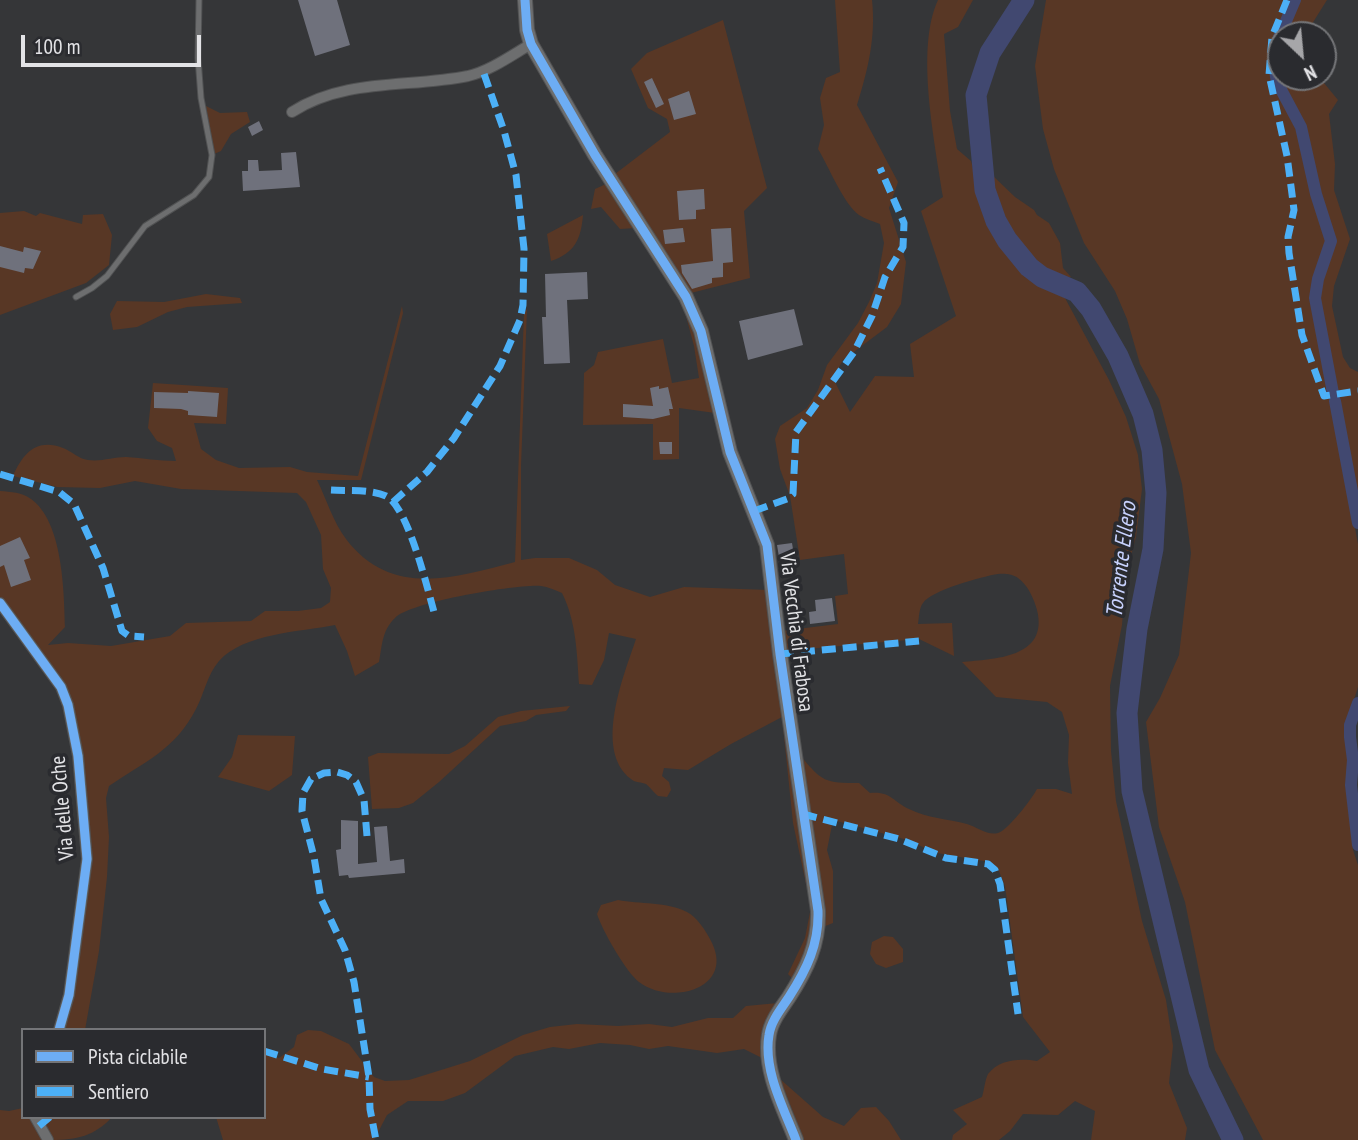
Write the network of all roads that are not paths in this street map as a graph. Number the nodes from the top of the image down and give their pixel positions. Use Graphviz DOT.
graph roads {
  1 [pos="199,0"];
  2 [pos="526,0"];
  3 [pos="531,44"];
  4 [pos="292,112"];
  5 [pos="76,297"];
  6 [pos="0,603"];
  7 [pos="61,1028"];
  8 [pos="36,1119"];
  9 [pos="48,1140"];
  10 [pos="796,1140"];
  1 -- 5 [label="lane"];
  2 -- 3 [label="street, Via Vecchia di Frabosa"];
  3 -- 4 [label="street"];
  3 -- 10 [label="street, Via Vecchia di Frabosa"];
  6 -- 7 [label="street, Via delle Oche"];
  8 -- 9 [label="street"];
}
